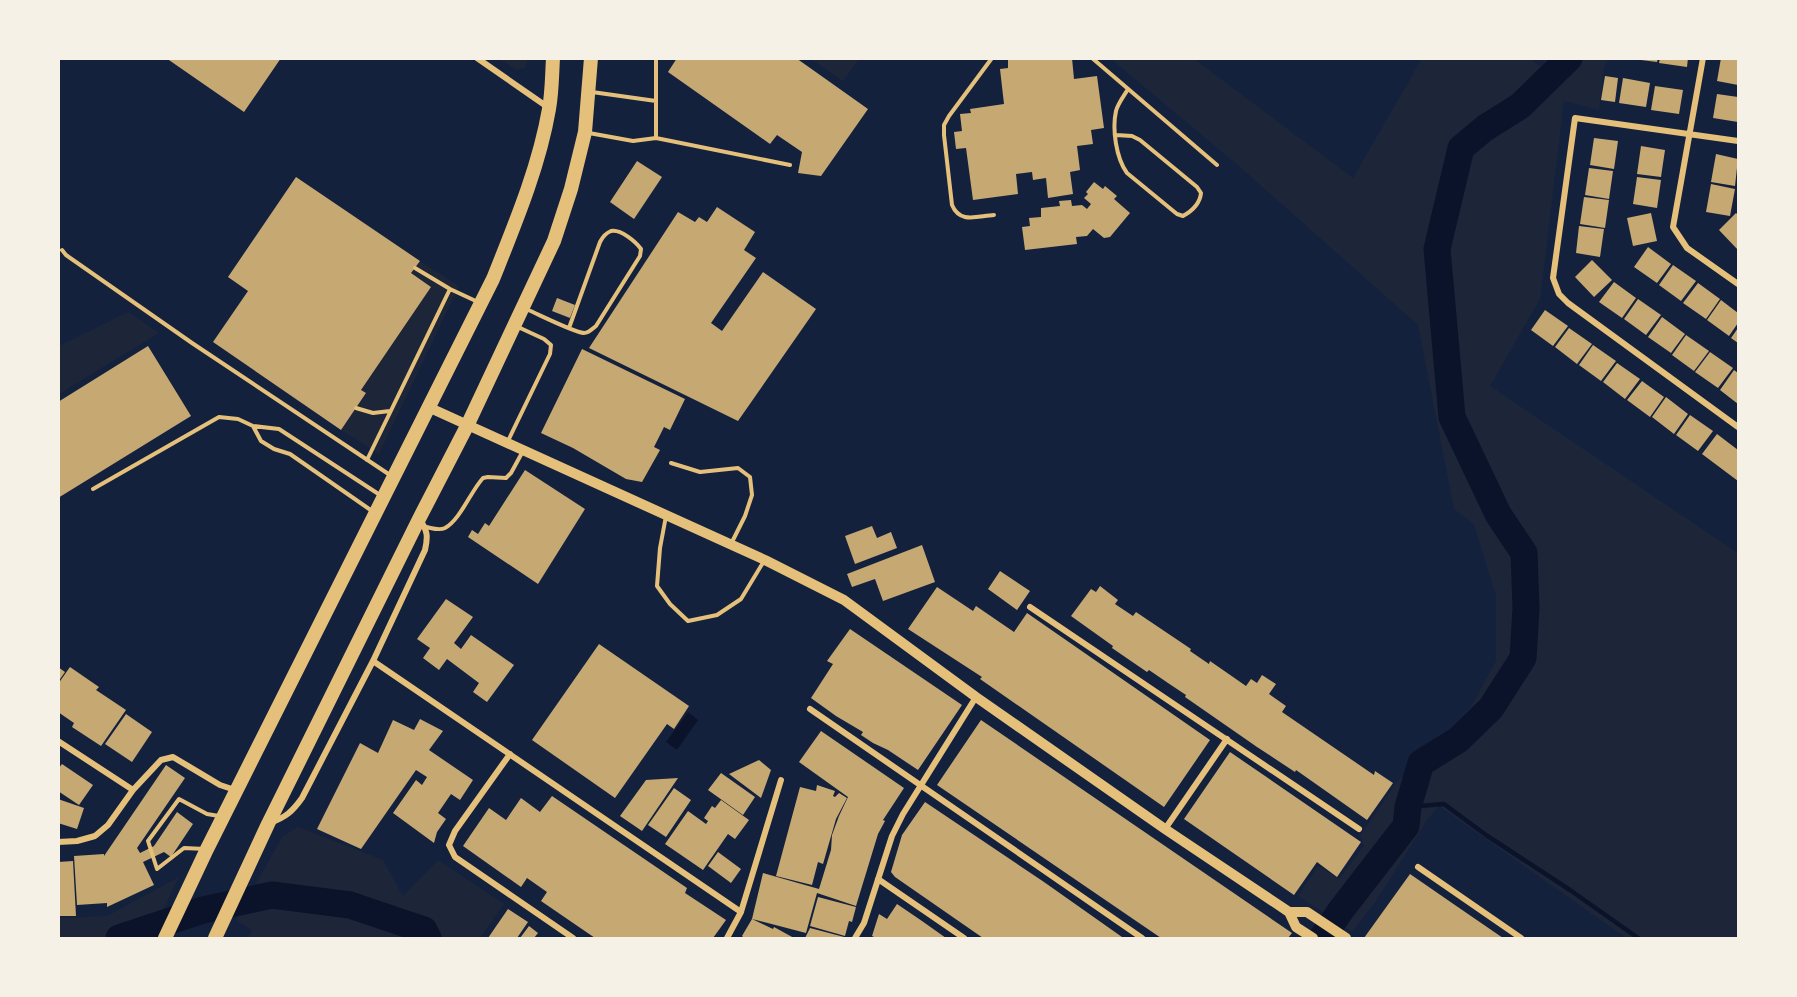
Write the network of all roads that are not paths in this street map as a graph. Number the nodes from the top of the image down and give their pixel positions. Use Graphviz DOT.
graph roads {
  1 [pos="477,58"];
  2 [pos="553,58"];
  3 [pos="591,58"];
  4 [pos="656,58"];
  5 [pos="992,58"];
  6 [pos="1092,58"];
  7 [pos="1703,58"];
  8 [pos="1128,89"];
  9 [pos="589,92"];
  10 [pos="656,101"];
  11 [pos="549,108"];
  12 [pos="585,132"];
  13 [pos="1116,135"];
  14 [pos="1690,135"];
  15 [pos="656,138"];
  16 [pos="1738,141"];
  17 [pos="790,165"];
  18 [pos="1217,165"];
  19 [pos="994,215"];
  20 [pos="62,250"];
  21 [pos="415,268"];
  22 [pos="1738,285"];
  23 [pos="450,289"];
  24 [pos="482,304"];
  25 [pos="522,307"];
  26 [pos="514,325"];
  27 [pos="570,328"];
  28 [pos="428,407"];
  29 [pos="356,408"];
  30 [pos="391,411"];
  31 [pos="253,426"];
  32 [pos="467,426"];
  33 [pos="1738,427"];
  34 [pos="507,443"];
  35 [pos="524,450"];
  36 [pos="367,460"];
  37 [pos="671,463"];
  38 [pos="393,477"];
  39 [pos="93,489"];
  40 [pos="383,497"];
  41 [pos="375,513"];
  42 [pos="666,515"];
  43 [pos="422,523"];
  44 [pos="731,544"];
  45 [pos="765,560"];
  46 [pos="1030,607"];
  47 [pos="373,661"];
  48 [pos="976,697"];
  49 [pos="810,710"];
  50 [pos="1227,739"];
  51 [pos="58,741"];
  52 [pos="510,754"];
  53 [pos="780,780"];
  54 [pos="921,786"];
  55 [pos="133,790"];
  56 [pos="236,791"];
  57 [pos="223,817"];
  58 [pos="268,824"];
  59 [pos="1165,829"];
  60 [pos="1359,829"];
  61 [pos="58,842"];
  62 [pos="207,849"];
  63 [pos="1418,867"];
  64 [pos="878,879"];
  65 [pos="741,912"];
  66 [pos="1289,912"];
  67 [pos="165,939"];
  68 [pos="215,939"];
  69 [pos="573,939"];
  70 [pos="727,939"];
  71 [pos="855,939"];
  72 [pos="963,939"];
  73 [pos="1142,939"];
  74 [pos="1312,939"];
  75 [pos="1346,939"];
  76 [pos="1521,939"];
  1 -- 11 [label="street"];
  2 -- 11 [label="main road"];
  3 -- 9 [label="main road"];
  4 -- 10 [label="lane"];
  5 -- 19 [label="lane"];
  6 -- 8 [label="lane"];
  7 -- 14 [label="street"];
  8 -- 13 [label="lane"];
  8 -- 18 [label="lane"];
  9 -- 10 [label="lane"];
  9 -- 12 [label="main road"];
  10 -- 15 [label="lane"];
  11 -- 24 [label="main road"];
  12 -- 15 [label="lane"];
  12 -- 25 [label="main road"];
  13 -- 13 [label="lane"];
  14 -- 16 [label="street"];
  14 -- 22 [label="street"];
  14 -- 33 [label="street"];
  15 -- 17 [label="lane"];
  20 -- 36 [label="lane"];
  21 -- 23 [label="lane"];
  23 -- 24 [label="lane"];
  23 -- 30 [label="lane"];
  24 -- 28 [label="main road"];
  25 -- 26 [label="main road"];
  25 -- 27 [label="lane"];
  26 -- 32 [label="main road"];
  26 -- 34 [label="lane"];
  27 -- 27 [label="lane"];
  28 -- 32 [label="street"];
  28 -- 38 [label="main road"];
  29 -- 30 [label="lane"];
  30 -- 36 [label="lane"];
  31 -- 39 [label="lane"];
  31 -- 40 [label="lane"];
  31 -- 41 [label="lane"];
  32 -- 34 [label="street"];
  32 -- 43 [label="main road"];
  34 -- 35 [label="street"];
  35 -- 42 [label="street"];
  35 -- 43 [label="lane"];
  36 -- 38 [label="lane"];
  37 -- 44 [label="lane"];
  38 -- 40 [label="main road"];
  40 -- 41 [label="main road"];
  41 -- 56 [label="main road"];
  42 -- 44 [label="street"];
  42 -- 45 [label="lane"];
  43 -- 47 [label="street"];
  43 -- 58 [label="main road"];
  44 -- 45 [label="street"];
  45 -- 48 [label="street"];
  46 -- 50 [label="street"];
  47 -- 52 [label="street"];
  47 -- 58 [label="street"];
  48 -- 54 [label="street"];
  48 -- 59 [label="street"];
  49 -- 54 [label="street"];
  50 -- 59 [label="street"];
  50 -- 60 [label="street"];
  51 -- 55 [label="street"];
  52 -- 65 [label="street"];
  52 -- 69 [label="street"];
  53 -- 65 [label="street"];
  54 -- 64 [label="street"];
  54 -- 73 [label="street"];
  55 -- 56 [label="street"];
  55 -- 61 [label="street"];
  56 -- 57 [label="main road"];
  57 -- 62 [label="main road"];
  57 -- 62 [label="lane"];
  58 -- 68 [label="main road"];
  59 -- 66 [label="street"];
  62 -- 67 [label="main road"];
  63 -- 76 [label="street"];
  64 -- 71 [label="street"];
  64 -- 72 [label="street"];
  65 -- 70 [label="street"];
  66 -- 74 [label="street"];
  66 -- 75 [label="street"];
}
